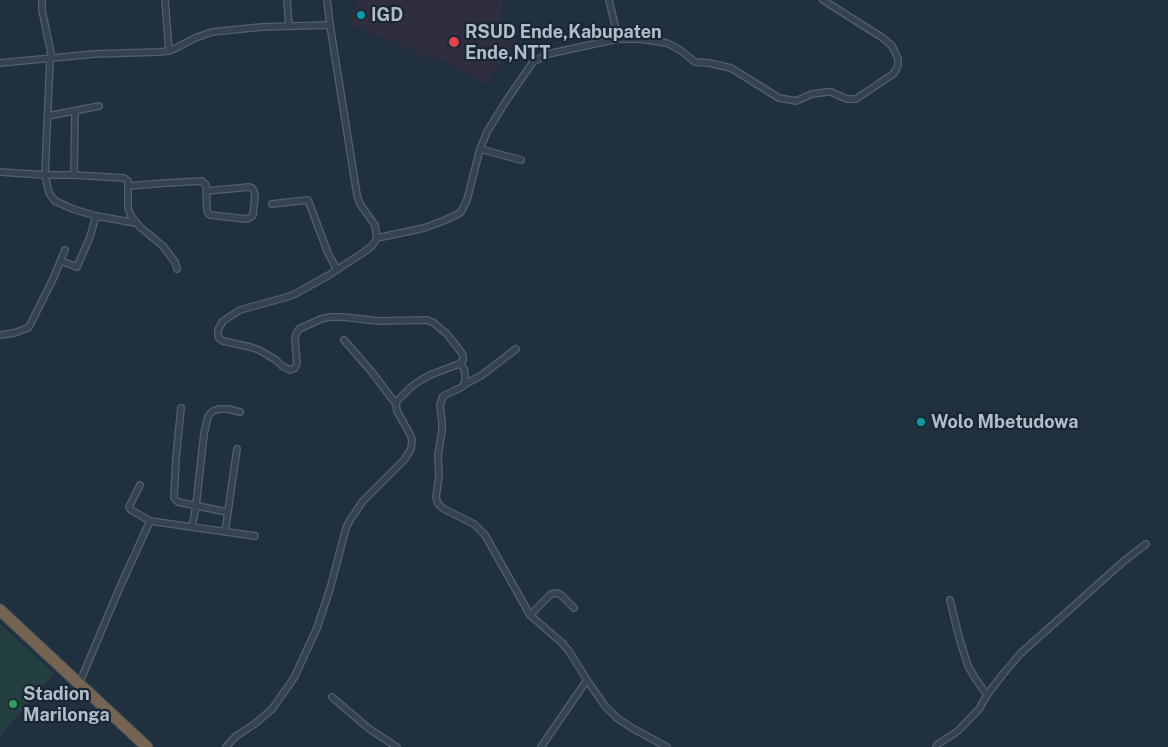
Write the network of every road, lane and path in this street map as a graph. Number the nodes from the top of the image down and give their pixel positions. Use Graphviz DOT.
graph roads {
  1 [pos="42,0"];
  2 [pos="166,0"];
  3 [pos="287,0"];
  4 [pos="327,0"];
  5 [pos="609,0"];
  6 [pos="823,0"];
  7 [pos="330,25"];
  8 [pos="289,26"];
  9 [pos="617,39"];
  10 [pos="169,50"];
  11 [pos="51,58"];
  12 [pos="0,63"];
  13 [pos="99,106"];
  14 [pos="75,111"];
  15 [pos="48,116"];
  16 [pos="480,149"];
  17 [pos="521,160"];
  18 [pos="0,172"];
  19 [pos="45,175"];
  20 [pos="74,176"];
  21 [pos="128,186"];
  22 [pos="207,191"];
  23 [pos="272,204"];
  24 [pos="96,216"];
  25 [pos="136,223"];
  26 [pos="377,238"];
  27 [pos="65,250"];
  28 [pos="61,261"];
  29 [pos="177,269"];
  30 [pos="336,270"];
  31 [pos="0,335"];
  32 [pos="344,340"];
  33 [pos="516,349"];
  34 [pos="459,364"];
  35 [pos="462,387"];
  36 [pos="396,404"];
  37 [pos="181,408"];
  38 [pos="240,412"];
  39 [pos="236,449"];
  40 [pos="140,484"];
  41 [pos="196,506"];
  42 [pos="227,512"];
  43 [pos="150,520"];
  44 [pos="192,527"];
  45 [pos="225,532"];
  46 [pos="255,536"];
  47 [pos="1146,544"];
  48 [pos="950,600"];
  49 [pos="574,608"];
  50 [pos="0,610"];
  51 [pos="530,615"];
  52 [pos="586,680"];
  53 [pos="79,684"];
  54 [pos="987,695"];
  55 [pos="332,697"];
  56 [pos="386,740"];
  57 [pos="147,747"];
  58 [pos="226,747"];
  59 [pos="380,747"];
  60 [pos="397,747"];
  61 [pos="541,747"];
  62 [pos="668,747"];
  63 [pos="936,747"];
  1 -- 11 [label="street"];
  2 -- 10 [label="street"];
  3 -- 8 [label="street"];
  4 -- 7 [label="street"];
  5 -- 9 [label="street"];
  6 -- 9 [label="street"];
  7 -- 8 [label="street"];
  7 -- 26 [label="street"];
  8 -- 10 [label="street"];
  9 -- 16 [label="street"];
  10 -- 11 [label="street"];
  11 -- 12 [label="street"];
  11 -- 15 [label="street"];
  13 -- 14 [label="street"];
  14 -- 15 [label="street"];
  14 -- 20 [label="street"];
  15 -- 19 [label="street"];
  16 -- 17 [label="street"];
  16 -- 26 [label="street"];
  18 -- 19 [label="street"];
  19 -- 20 [label="street"];
  19 -- 24 [label="street"];
  20 -- 21 [label="street"];
  21 -- 22 [label="street"];
  21 -- 25 [label="street"];
  22 -- 22 [label="street"];
  23 -- 30 [label="street"];
  24 -- 25 [label="street"];
  24 -- 28 [label="street"];
  25 -- 29 [label="street"];
  26 -- 30 [label="street"];
  27 -- 28 [label="street"];
  28 -- 31 [label="street"];
  30 -- 34 [label="street"];
  32 -- 36 [label="street"];
  33 -- 35 [label="street"];
  34 -- 35 [label="street"];
  34 -- 36 [label="street"];
  35 -- 51 [label="street"];
  36 -- 58 [label="street"];
  37 -- 41 [label="street"];
  38 -- 41 [label="street"];
  39 -- 42 [label="street"];
  40 -- 43 [label="street"];
  41 -- 42 [label="street"];
  41 -- 44 [label="street"];
  42 -- 45 [label="street"];
  43 -- 44 [label="street"];
  43 -- 53 [label="street"];
  44 -- 45 [label="street"];
  45 -- 46 [label="street"];
  47 -- 54 [label="street"];
  48 -- 54 [label="street"];
  49 -- 51 [label="street"];
  50 -- 53 [label="highway"];
  51 -- 52 [label="street"];
  52 -- 61 [label="street"];
  52 -- 62 [label="street"];
  53 -- 57 [label="highway"];
  54 -- 63 [label="street"];
  55 -- 56 [label="street"];
  56 -- 59 [label="street"];
  56 -- 60 [label="street"];
}
